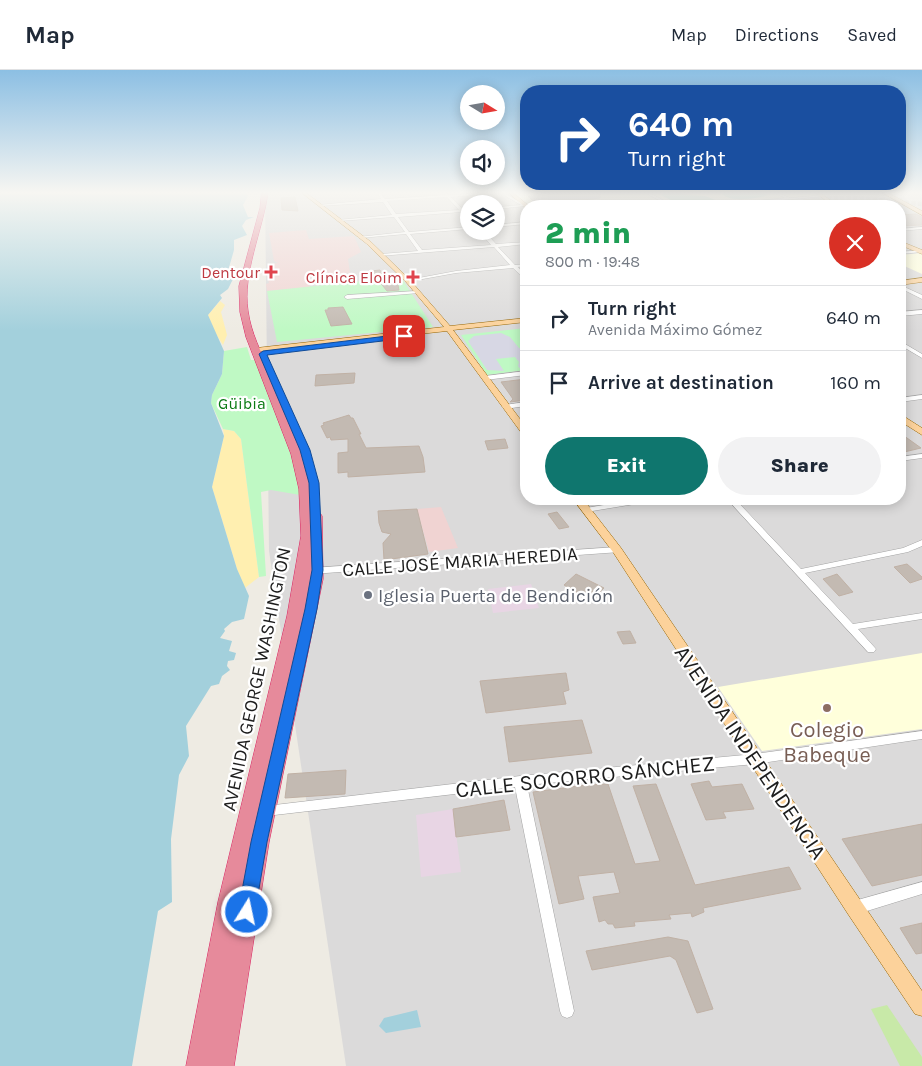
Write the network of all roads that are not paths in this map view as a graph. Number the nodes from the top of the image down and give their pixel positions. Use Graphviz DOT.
graph roads {
  1 [pos="255,238"];
  2 [pos="260,238"];
  3 [pos="362,238"];
  4 [pos="411,238"];
  5 [pos="489,240"];
  6 [pos="520,243"];
  7 [pos="494,245"];
  8 [pos="906,245"];
  9 [pos="921,251"];
  10 [pos="420,252"];
  11 [pos="906,252"];
  12 [pos="381,255"];
  13 [pos="514,266"];
  14 [pos="520,266"];
  15 [pos="520,272"];
  16 [pos="922,279"];
  17 [pos="408,281"];
  18 [pos="906,282"];
  19 [pos="906,287"];
  20 [pos="417,292"];
  21 [pos="347,297"];
  22 [pos="922,297"];
  23 [pos="922,312"];
  24 [pos="906,313"];
  25 [pos="520,322"];
  26 [pos="450,330"];
  27 [pos="906,347"];
  28 [pos="922,350"];
  29 [pos="259,352"];
  30 [pos="914,352"];
  31 [pos="906,353"];
  32 [pos="922,356"];
  33 [pos="520,374"];
  34 [pos="485,378"];
  35 [pos="922,396"];
  36 [pos="906,399"];
  37 [pos="520,405"];
  38 [pos="505,407"];
  39 [pos="906,421"];
  40 [pos="520,426"];
  41 [pos="922,432"];
  42 [pos="922,456"];
  43 [pos="906,458"];
  44 [pos="583,505"];
  45 [pos="737,505"];
  46 [pos="922,543"];
  47 [pos="616,550"];
  48 [pos="310,571"];
  49 [pos="798,572"];
  50 [pos="922,616"];
  51 [pos="852,627"];
  52 [pos="871,649"];
  53 [pos="922,735"];
  54 [pos="756,759"];
  55 [pos="520,781"];
  56 [pos="248,812"];
  57 [pos="265,812"];
  58 [pos="922,888"];
  59 [pos="854,908"];
  60 [pos="922,1007"];
  61 [pos="567,1011"];
  62 [pos="198,1066"];
  63 [pos="222,1066"];
  1 -- 29 [label="highway, AVENIDA GEORGE WASHINGTON"];
  2 -- 29 [label="highway, AVENIDA GEORGE WASHINGTON"];
  3 -- 12 [label="main road"];
  4 -- 10 [label="street"];
  5 -- 7 [label="street"];
  6 -- 7 [label="street"];
  7 -- 10 [label="street"];
  7 -- 13 [label="street"];
  8 -- 9 [label="main road"];
  9 -- 11 [label="street"];
  10 -- 12 [label="street"];
  12 -- 17 [label="main road"];
  13 -- 14 [label="street"];
  13 -- 15 [label="street"];
  13 -- 17 [label="street"];
  16 -- 18 [label="main road"];
  17 -- 20 [label="main road"];
  19 -- 22 [label="street"];
  20 -- 21 [label="street"];
  20 -- 26 [label="main road"];
  23 -- 24 [label="street"];
  25 -- 26 [label="main road"];
  26 -- 29 [label="main road"];
  26 -- 34 [label="main road"];
  27 -- 30 [label="street"];
  28 -- 30 [label="street"];
  29 -- 48 [label="highway, AVENIDA GEORGE WASHINGTON"];
  30 -- 31 [label="street"];
  30 -- 32 [label="street"];
  33 -- 34 [label="street"];
  34 -- 38 [label="main road"];
  35 -- 36 [label="street"];
  37 -- 38 [label="street"];
  38 -- 40 [label="main road"];
  39 -- 41 [label="main road"];
  42 -- 43 [label="street"];
  44 -- 47 [label="main road, AVENIDA INDEPENDENCIA"];
  45 -- 49 [label="street"];
  46 -- 49 [label="street"];
  47 -- 48 [label="street, CALLE JOSÉ MARIA HEREDIA"];
  47 -- 54 [label="main road, AVENIDA INDEPENDENCIA"];
  48 -- 56 [label="highway, AVENIDA GEORGE WASHINGTON"];
  48 -- 57 [label="highway, AVENIDA GEORGE WASHINGTON"];
  49 -- 51 [label="street"];
  50 -- 51 [label="street"];
  51 -- 52 [label="street"];
  53 -- 54 [label="street, CALLE SOCORRO SÁNCHEZ"];
  54 -- 55 [label="street, CALLE SOCORRO SÁNCHEZ"];
  54 -- 59 [label="main road, AVENIDA INDEPENDENCIA"];
  55 -- 57 [label="street, CALLE SOCORRO SÁNCHEZ"];
  55 -- 61 [label="street"];
  56 -- 57 [label="street, CALLE SOCORRO SÁNCHEZ"];
  56 -- 62 [label="highway, AVENIDA GEORGE WASHINGTON"];
  57 -- 63 [label="highway, AVENIDA GEORGE WASHINGTON"];
  58 -- 59 [label="street"];
  59 -- 60 [label="main road, AVENIDA INDEPENDENCIA"];
}
